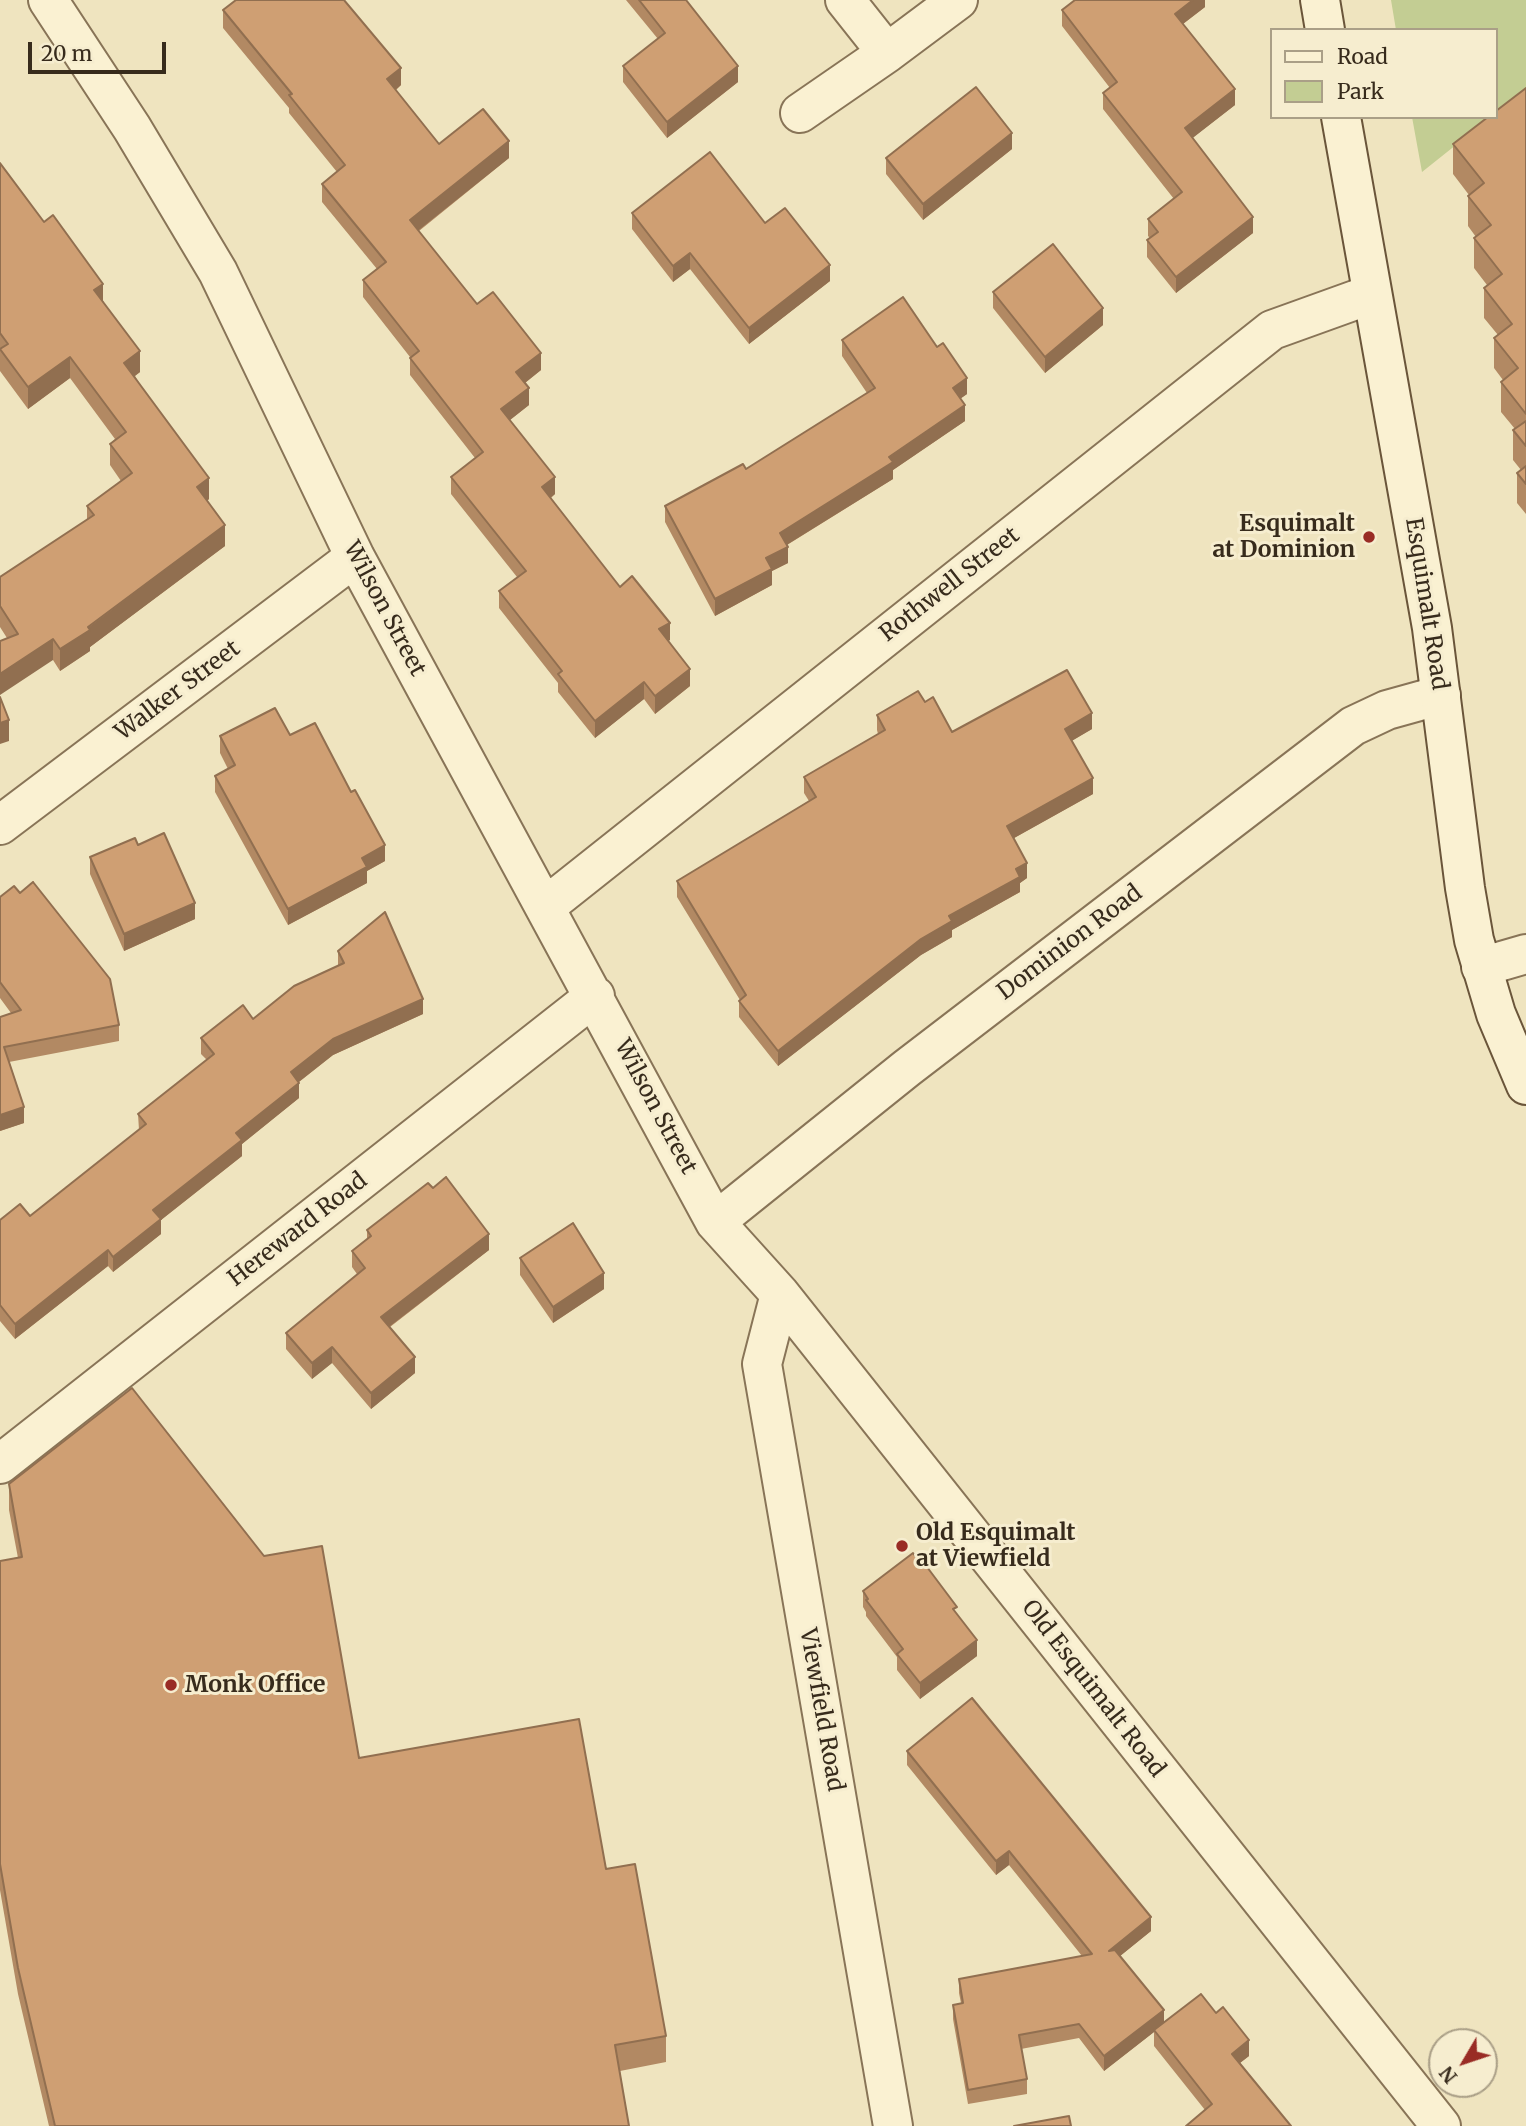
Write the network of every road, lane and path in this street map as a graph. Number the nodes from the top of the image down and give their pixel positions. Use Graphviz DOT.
graph roads {
  1 [pos="48,0"];
  2 [pos="845,0"];
  3 [pos="958,0"];
  4 [pos="1320,0"];
  5 [pos="1325,28"];
  6 [pos="887,53"];
  7 [pos="800,113"];
  8 [pos="1341,119"];
  9 [pos="1372,294"];
  10 [pos="355,557"];
  11 [pos="1441,695"];
  12 [pos="0,825"];
  13 [pos="545,907"];
  14 [pos="1526,954"];
  15 [pos="1481,967"];
  16 [pos="595,996"];
  17 [pos="1526,1085"];
  18 [pos="715,1222"];
  19 [pos="780,1294"];
  20 [pos="0,1464"];
  21 [pos="893,2126"];
  22 [pos="1441,2126"];
  1 -- 10 [label="street, Wilson Street"];
  2 -- 6 [label="street"];
  3 -- 6 [label="street"];
  4 -- 5 [label="street"];
  6 -- 7 [label="street"];
  8 -- 9 [label="street, Esquimalt Road"];
  9 -- 11 [label="street, Esquimalt Road"];
  9 -- 13 [label="street, Rothwell Street"];
  10 -- 12 [label="street, Walker Street"];
  10 -- 13 [label="street, Wilson Street"];
  11 -- 15 [label="street, Esquimalt Road"];
  11 -- 18 [label="street, Dominion Road"];
  13 -- 16 [label="street, Wilson Street"];
  14 -- 15 [label="street"];
  15 -- 17 [label="street, Esquimalt Road"];
  16 -- 18 [label="street, Wilson Street"];
  16 -- 20 [label="street, Hereward Road"];
  18 -- 19 [label="street, Old Esquimalt Road"];
  19 -- 21 [label="street, Viewfield Road"];
  19 -- 22 [label="street, Old Esquimalt Road"];
}
